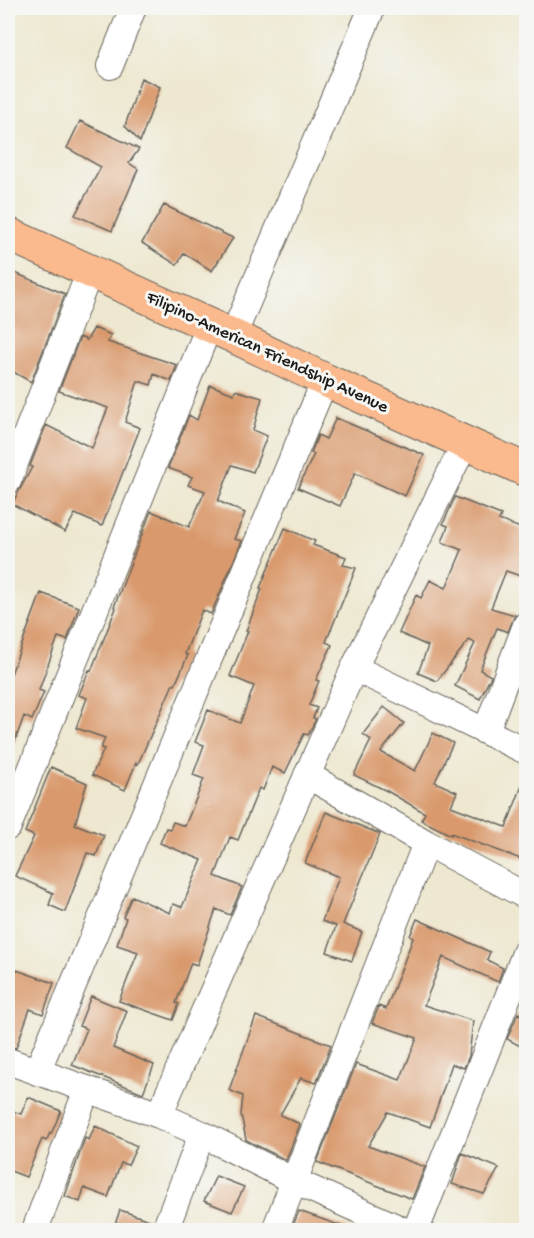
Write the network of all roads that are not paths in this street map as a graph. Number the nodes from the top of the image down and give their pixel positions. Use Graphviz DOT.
graph roads {
  1 [pos="133,8"];
  2 [pos="372,8"];
  3 [pos="110,66"];
  4 [pos="8,234"];
  5 [pos="90,272"];
  6 [pos="221,331"];
  7 [pos="325,380"];
  8 [pos="465,443"];
  9 [pos="526,470"];
  10 [pos="8,481"];
  11 [pos="526,625"];
  12 [pos="354,668"];
  13 [pos="486,730"];
  14 [pos="526,751"];
  15 [pos="307,775"];
  16 [pos="8,827"];
  17 [pos="426,843"];
  18 [pos="526,896"];
  19 [pos="526,951"];
  20 [pos="8,1061"];
  21 [pos="37,1072"];
  22 [pos="87,1089"];
  23 [pos="159,1115"];
  24 [pos="202,1134"];
  25 [pos="294,1181"];
  26 [pos="35,1230"];
  27 [pos="165,1230"];
  28 [pos="275,1230"];
  29 [pos="404,1230"];
  30 [pos="416,1230"];
  1 -- 3 [label="street"];
  2 -- 6 [label="street"];
  4 -- 5 [label="main road, Filipino-American Friendship Avenue"];
  5 -- 6 [label="main road, Filipino-American Friendship Avenue"];
  5 -- 10 [label="street"];
  6 -- 7 [label="main road, Filipino-American Friendship Avenue"];
  6 -- 16 [label="street"];
  7 -- 8 [label="main road, Filipino-American Friendship Avenue"];
  7 -- 21 [label="street"];
  8 -- 9 [label="main road, Filipino-American Friendship Avenue"];
  8 -- 12 [label="street"];
  11 -- 13 [label="street"];
  12 -- 13 [label="street"];
  12 -- 15 [label="street"];
  13 -- 14 [label="street"];
  15 -- 17 [label="street"];
  15 -- 23 [label="street"];
  17 -- 18 [label="street"];
  17 -- 25 [label="street"];
  19 -- 30 [label="street"];
  20 -- 21 [label="street"];
  21 -- 22 [label="street"];
  22 -- 23 [label="street"];
  22 -- 26 [label="street"];
  23 -- 24 [label="street"];
  24 -- 25 [label="street"];
  24 -- 27 [label="street"];
  25 -- 28 [label="street"];
  25 -- 29 [label="street"];
}
